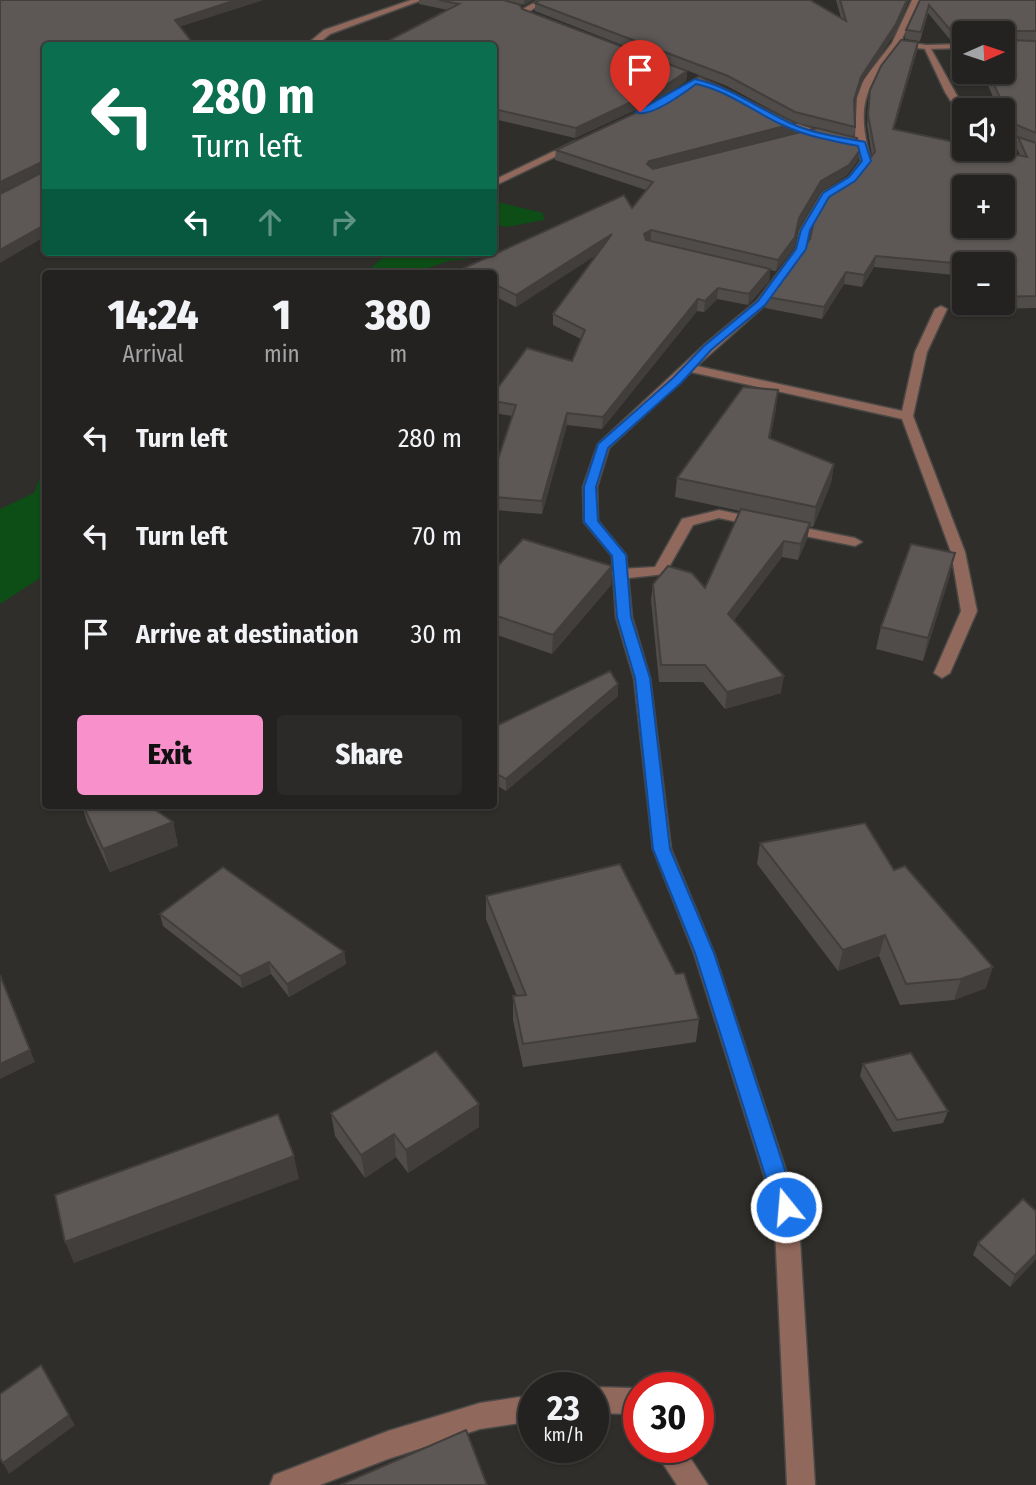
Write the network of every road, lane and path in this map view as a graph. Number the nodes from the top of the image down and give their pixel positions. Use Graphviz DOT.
graph roads {
  1 [pos="418,0"];
  2 [pos="544,0"];
  3 [pos="916,0"];
  4 [pos="514,7"];
  5 [pos="314,42"];
  6 [pos="896,43"];
  7 [pos="952,46"];
  8 [pos="926,47"];
  9 [pos="952,98"];
  10 [pos="765,113"];
  11 [pos="811,134"];
  12 [pos="839,139"];
  13 [pos="585,140"];
  14 [pos="790,140"];
  15 [pos="1015,141"];
  16 [pos="1036,150"];
  17 [pos="497,182"];
  18 [pos="941,309"];
  19 [pos="688,368"];
  20 [pos="907,416"];
  21 [pos="855,542"];
  22 [pos="620,574"];
  23 [pos="942,673"];
  24 [pos="518,1411"];
  25 [pos="678,1463"];
  26 [pos="284,1485"];
  27 [pos="694,1485"];
  28 [pos="801,1485"];
  1 -- 5 [label="street"];
  2 -- 4 [label="street"];
  3 -- 6 [label="street"];
  6 -- 8 [label="street"];
  6 -- 19 [label="street"];
  7 -- 8 [label="street"];
  8 -- 9 [label="street"];
  10 -- 11 [label="street"];
  11 -- 12 [label="street"];
  11 -- 14 [label="street"];
  13 -- 17 [label="street"];
  15 -- 16 [label="street"];
  18 -- 20 [label="street"];
  19 -- 20 [label="street"];
  19 -- 22 [label="street"];
  20 -- 23 [label="street"];
  21 -- 22 [label="street"];
  22 -- 28 [label="street"];
  24 -- 26 [label="street"];
  25 -- 27 [label="street"];
}
